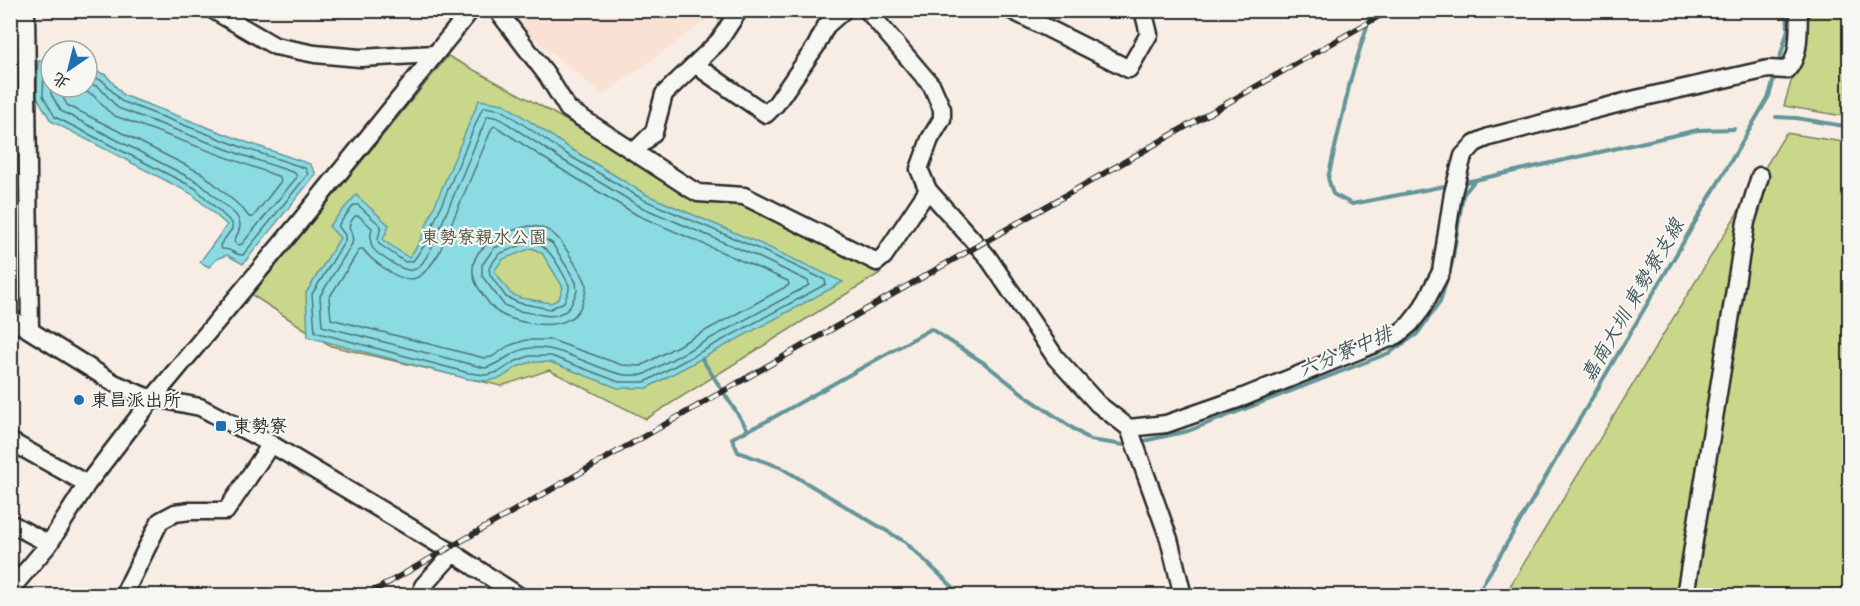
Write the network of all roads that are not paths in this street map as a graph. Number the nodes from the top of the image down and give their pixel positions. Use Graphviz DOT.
graph roads {
  1 [pos="26,10"];
  2 [pos="213,10"];
  3 [pos="471,10"];
  4 [pos="497,10"];
  5 [pos="739,10"];
  6 [pos="844,10"];
  7 [pos="867,10"];
  8 [pos="1011,10"];
  9 [pos="1143,10"];
  10 [pos="1799,10"];
  11 [pos="435,54"];
  12 [pos="704,71"];
  13 [pos="634,152"];
  14 [pos="1760,176"];
  15 [pos="928,190"];
  16 [pos="10,318"];
  17 [pos="30,330"];
  18 [pos="153,398"];
  19 [pos="1130,431"];
  20 [pos="10,441"];
  21 [pos="271,444"];
  22 [pos="87,484"];
  23 [pos="10,523"];
  24 [pos="49,544"];
  25 [pos="453,553"];
  26 [pos="10,590"];
  27 [pos="123,596"];
  28 [pos="423,596"];
  29 [pos="519,596"];
  30 [pos="1184,596"];
  31 [pos="1685,596"];
  1 -- 17 [label="street"];
  2 -- 11 [label="street"];
  3 -- 11 [label="street"];
  4 -- 13 [label="street"];
  5 -- 13 [label="street"];
  6 -- 12 [label="street"];
  7 -- 15 [label="street"];
  8 -- 9 [label="street"];
  10 -- 19 [label="street"];
  11 -- 18 [label="street"];
  13 -- 15 [label="street"];
  14 -- 31 [label="street"];
  15 -- 19 [label="street"];
  16 -- 17 [label="street"];
  17 -- 18 [label="street"];
  18 -- 21 [label="street"];
  18 -- 22 [label="street"];
  19 -- 30 [label="street"];
  20 -- 22 [label="street"];
  21 -- 25 [label="street"];
  21 -- 27 [label="street"];
  22 -- 24 [label="street"];
  23 -- 24 [label="street"];
  24 -- 26 [label="street"];
  25 -- 28 [label="street"];
  25 -- 29 [label="street"];
}
